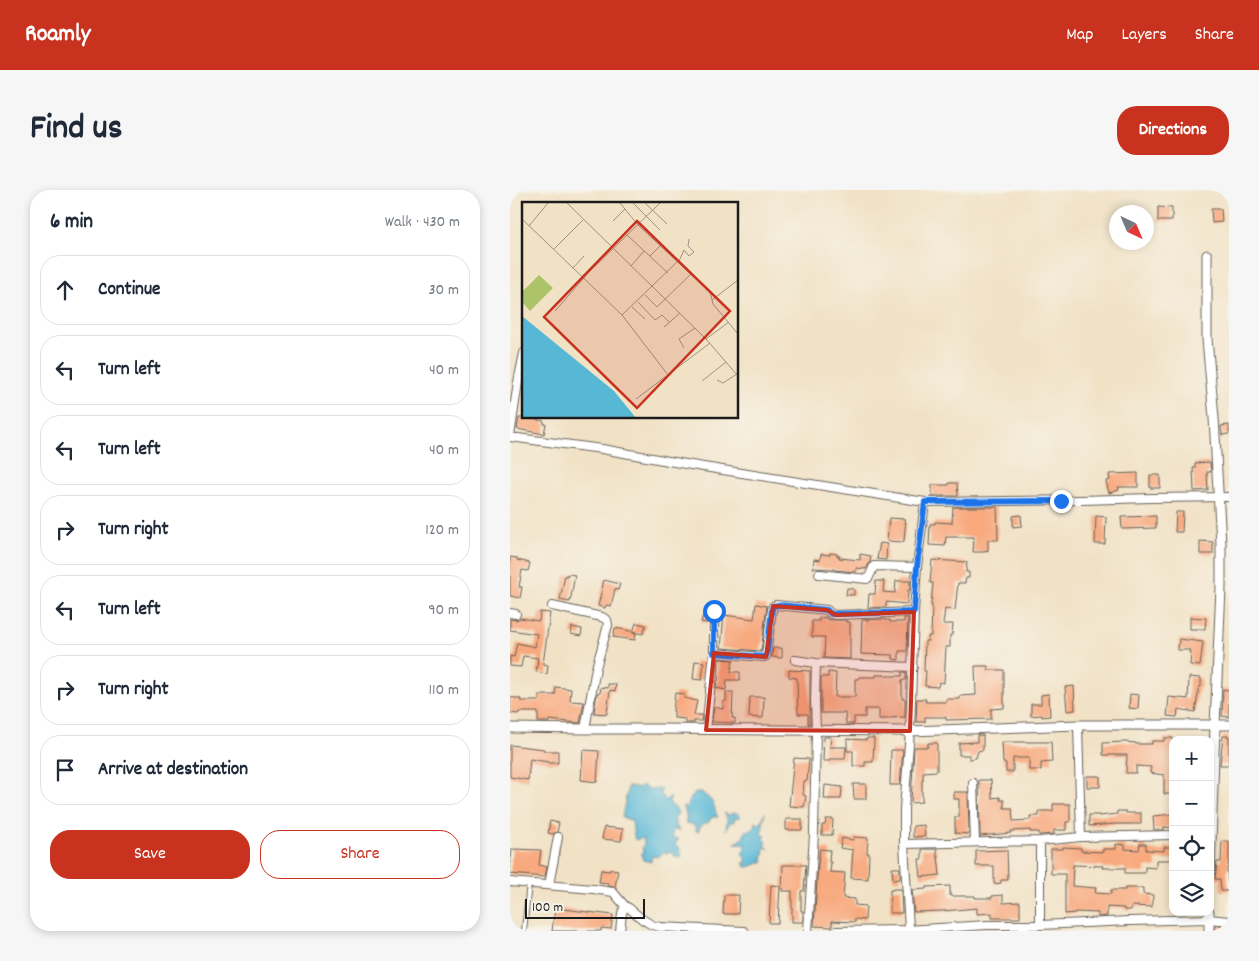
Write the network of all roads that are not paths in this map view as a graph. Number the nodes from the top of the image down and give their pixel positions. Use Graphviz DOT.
graph roads {
  1 [pos="1207,255"];
  2 [pos="522,363"];
  3 [pos="510,437"];
  4 [pos="1219,496"];
  5 [pos="1229,496"];
  6 [pos="925,502"];
  7 [pos="917,567"];
  8 [pos="819,574"];
  9 [pos="552,606"];
  10 [pos="714,611"];
  11 [pos="914,612"];
  12 [pos="714,653"];
  13 [pos="795,660"];
  14 [pos="816,663"];
  15 [pos="912,668"];
  16 [pos="1078,725"];
  17 [pos="1215,725"];
  18 [pos="1229,725"];
  19 [pos="510,728"];
  20 [pos="586,729"];
  21 [pos="706,730"];
  22 [pos="816,730"];
  23 [pos="910,731"];
  24 [pos="973,783"];
  25 [pos="1211,826"];
  26 [pos="1169,835"];
  27 [pos="558,837"];
  28 [pos="1081,837"];
  29 [pos="1040,841"];
  30 [pos="975,842"];
  31 [pos="904,844"];
  32 [pos="510,882"];
  33 [pos="529,883"];
  34 [pos="549,885"];
  35 [pos="624,906"];
  36 [pos="1209,916"];
  37 [pos="1229,921"];
  38 [pos="1040,925"];
  39 [pos="908,930"];
  40 [pos="524,931"];
  41 [pos="620,931"];
  42 [pos="740,931"];
  43 [pos="744,931"];
  44 [pos="808,931"];
  45 [pos="836,931"];
  46 [pos="1209,931"];
  1 -- 4 [label="street"];
  2 -- 3 [label="street"];
  3 -- 6 [label="street"];
  4 -- 5 [label="street"];
  4 -- 6 [label="street"];
  4 -- 17 [label="street"];
  6 -- 7 [label="street"];
  7 -- 8 [label="street"];
  7 -- 11 [label="street"];
  9 -- 20 [label="street"];
  10 -- 12 [label="street"];
  11 -- 12 [label="street"];
  11 -- 15 [label="street"];
  12 -- 21 [label="street"];
  13 -- 14 [label="street"];
  14 -- 15 [label="street"];
  14 -- 22 [label="street"];
  15 -- 23 [label="street"];
  16 -- 17 [label="street"];
  16 -- 23 [label="street"];
  16 -- 28 [label="street"];
  17 -- 18 [label="street"];
  17 -- 25 [label="street"];
  19 -- 20 [label="street"];
  20 -- 21 [label="street"];
  21 -- 22 [label="street"];
  22 -- 23 [label="street"];
  22 -- 44 [label="street"];
  23 -- 31 [label="street"];
  24 -- 30 [label="street"];
  26 -- 28 [label="street"];
  27 -- 34 [label="street"];
  28 -- 29 [label="street"];
  29 -- 30 [label="street"];
  29 -- 38 [label="street"];
  30 -- 31 [label="street"];
  31 -- 39 [label="street"];
  32 -- 33 [label="street"];
  33 -- 34 [label="street"];
  33 -- 40 [label="lane"];
  34 -- 35 [label="street"];
  35 -- 41 [label="street"];
  35 -- 42 [label="street"];
  36 -- 37 [label="street"];
  36 -- 38 [label="street"];
  36 -- 46 [label="street"];
  38 -- 39 [label="street"];
  39 -- 45 [label="street"];
  42 -- 43 [label="street"];
}
